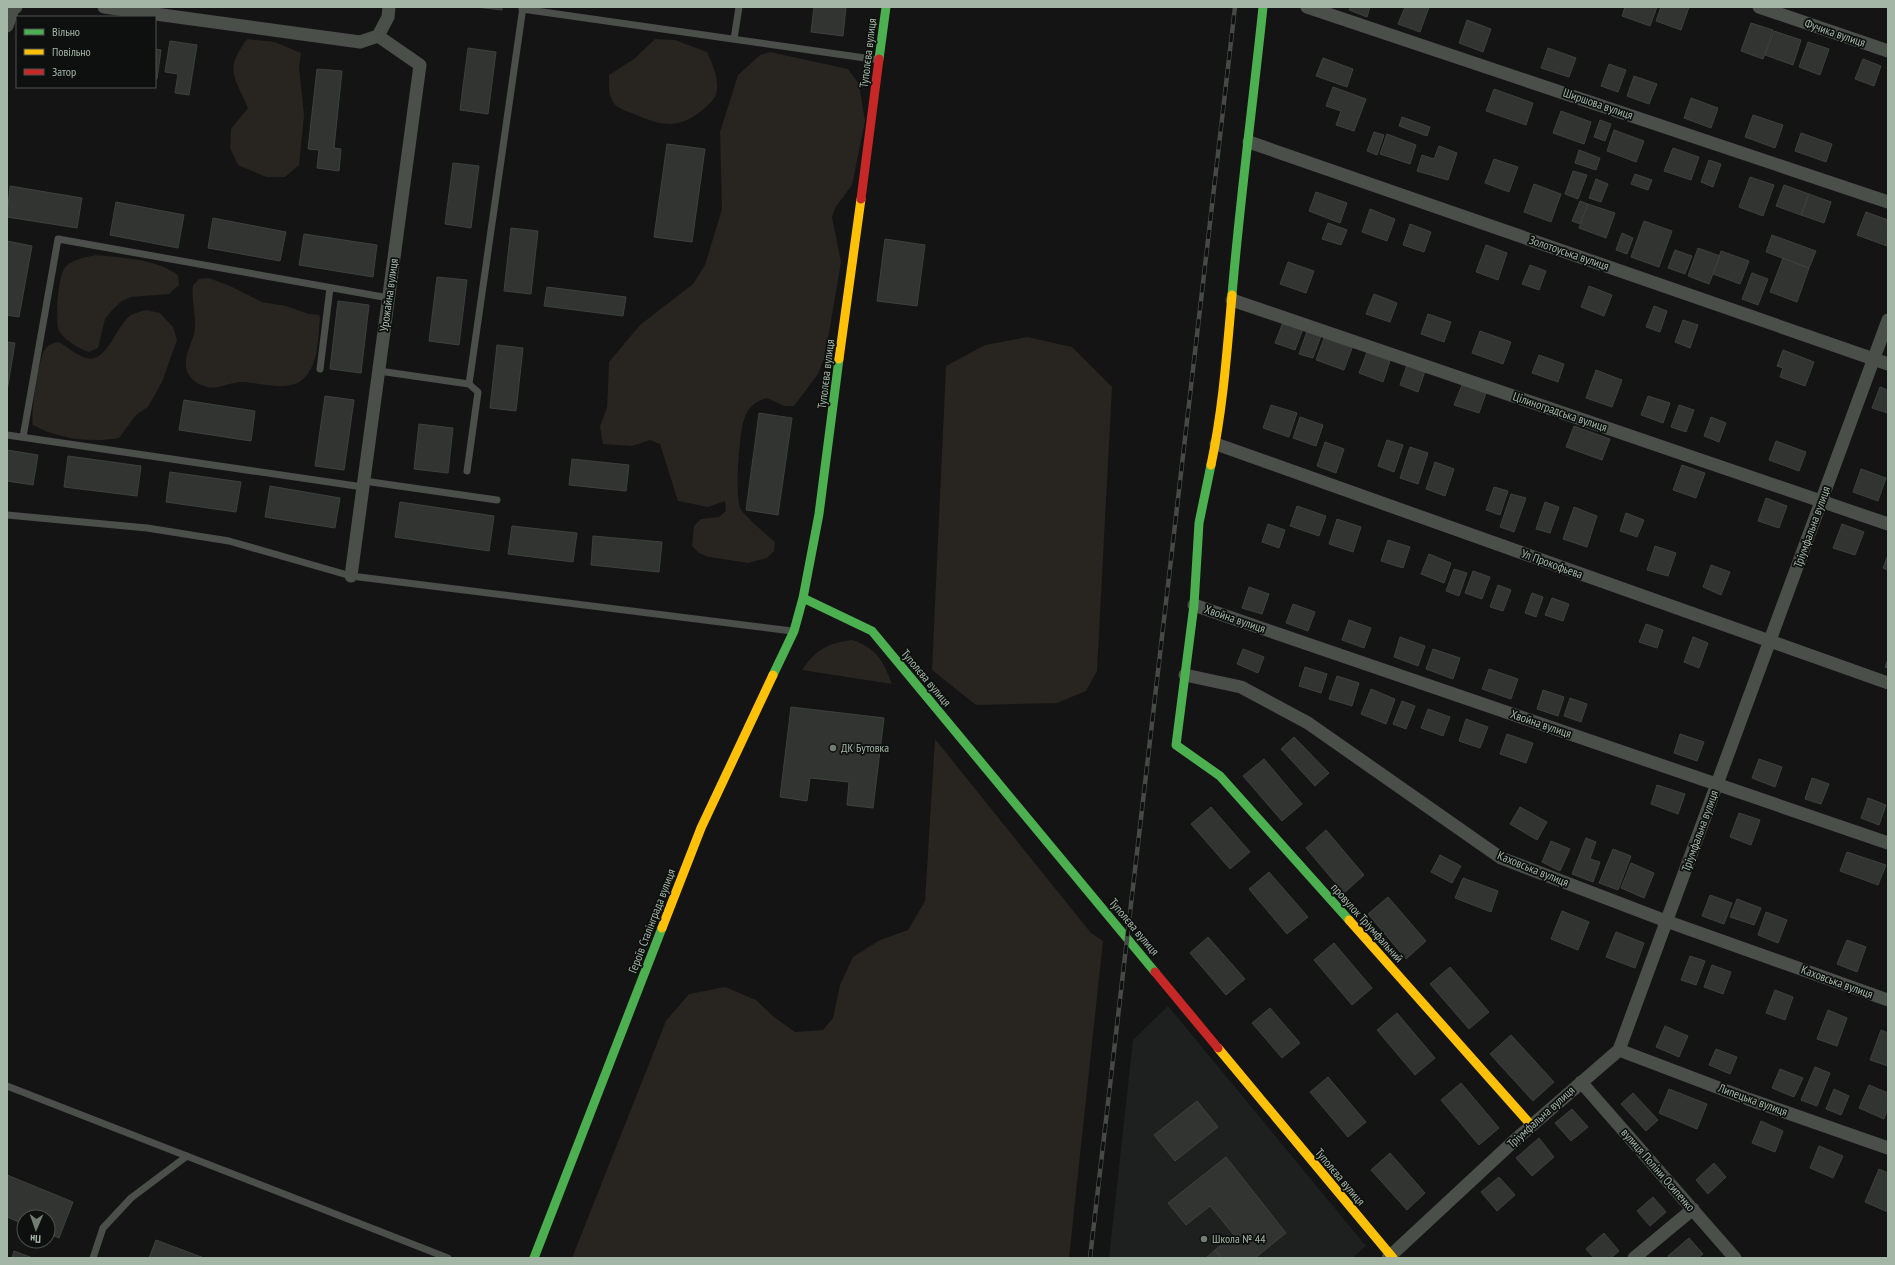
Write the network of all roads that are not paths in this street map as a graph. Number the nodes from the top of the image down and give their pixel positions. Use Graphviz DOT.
graph roads {
  1 [pos="16,7"];
  2 [pos="104,7"];
  3 [pos="389,7"];
  4 [pos="739,7"];
  5 [pos="886,7"];
  6 [pos="1263,7"];
  7 [pos="1308,7"];
  8 [pos="1759,7"];
  9 [pos="523,8"];
  10 [pos="197,13"];
  11 [pos="7,26"];
  12 [pos="378,36"];
  13 [pos="734,39"];
  14 [pos="1888,51"];
  15 [pos="879,60"];
  16 [pos="1249,142"];
  17 [pos="1888,202"];
  18 [pos="330,288"];
  19 [pos="389,298"];
  20 [pos="1232,300"];
  21 [pos="1888,320"];
  22 [pos="1874,359"];
  23 [pos="1888,364"];
  24 [pos="320,369"];
  25 [pos="379,371"];
  26 [pos="468,384"];
  27 [pos="7,435"];
  28 [pos="23,437"];
  29 [pos="1216,444"];
  30 [pos="467,471"];
  31 [pos="364,484"];
  32 [pos="498,500"];
  33 [pos="1821,501"];
  34 [pos="7,515"];
  35 [pos="1888,524"];
  36 [pos="351,576"];
  37 [pos="803,598"];
  38 [pos="1194,605"];
  39 [pos="794,631"];
  40 [pos="1770,641"];
  41 [pos="1185,675"];
  42 [pos="1888,683"];
  43 [pos="1717,784"];
  44 [pos="1888,843"];
  45 [pos="1666,921"];
  46 [pos="1888,1000"];
  47 [pos="1619,1050"];
  48 [pos="1581,1082"];
  49 [pos="7,1086"];
  50 [pos="1531,1125"];
  51 [pos="1888,1148"];
  52 [pos="187,1156"];
  53 [pos="1693,1209"];
  54 [pos="1391,1257"];
  55 [pos="93,1258"];
  56 [pos="448,1258"];
  57 [pos="534,1258"];
  58 [pos="1634,1258"];
  59 [pos="1735,1258"];
  1 -- 11 [label="street"];
  2 -- 10 [label="street"];
  3 -- 12 [label="street"];
  4 -- 13 [label="lane"];
  5 -- 15 [label="street, Туполєва вулиця"];
  6 -- 16 [label="street"];
  7 -- 17 [label="street, Ширшова вулиця"];
  8 -- 14 [label="street, Фучика вулиця"];
  9 -- 13 [label="lane"];
  9 -- 26 [label="lane"];
  10 -- 12 [label="street"];
  12 -- 19 [label="street, Урожайна вулиця"];
  13 -- 15 [label="lane"];
  15 -- 37 [label="street, Туполєва вулиця"];
  16 -- 20 [label="street"];
  16 -- 22 [label="street, Золотоуська вулиця"];
  18 -- 19 [label="lane"];
  18 -- 24 [label="lane"];
  18 -- 28 [label="lane"];
  19 -- 25 [label="street, Урожайна вулиця"];
  20 -- 29 [label="street"];
  20 -- 33 [label="street, Цілиноградська вулиця"];
  21 -- 22 [label="street, Тріумфальна вулиця"];
  22 -- 23 [label="street, Золотоуська вулиця"];
  22 -- 33 [label="street, Тріумфальна вулиця"];
  25 -- 26 [label="lane"];
  25 -- 31 [label="street, Урожайна вулиця"];
  26 -- 30 [label="lane"];
  27 -- 28 [label="lane"];
  28 -- 31 [label="lane"];
  29 -- 38 [label="street"];
  29 -- 40 [label="street, Ул Прокофьева"];
  31 -- 32 [label="lane"];
  31 -- 36 [label="street, Урожайна вулиця"];
  33 -- 35 [label="street, Цілиноградська вулиця"];
  33 -- 40 [label="street, Тріумфальна вулиця"];
  34 -- 36 [label="lane"];
  36 -- 39 [label="lane"];
  37 -- 39 [label="street, Героїв Сталінграда вулиця"];
  37 -- 54 [label="street, Туполєва вулиця"];
  38 -- 41 [label="street"];
  38 -- 43 [label="street, Хвойна вулиця"];
  39 -- 57 [label="street, Героїв Сталінграда вулиця"];
  40 -- 42 [label="street, Ул Прокофьева"];
  40 -- 43 [label="street, Тріумфальна вулиця"];
  41 -- 45 [label="street, Каховська вулиця"];
  41 -- 50 [label="street, провулок Тріумфальний"];
  43 -- 44 [label="street, Хвойна вулиця"];
  43 -- 45 [label="street, Тріумфальна вулиця"];
  45 -- 46 [label="street, Каховська вулиця"];
  45 -- 47 [label="street, Тріумфальна вулиця"];
  47 -- 48 [label="street, Тріумфальна вулиця"];
  47 -- 51 [label="street, Липецька вулиця"];
  48 -- 50 [label="street, Тріумфальна вулиця"];
  48 -- 53 [label="street, вулиця Поліни Осипенко"];
  49 -- 52 [label="lane"];
  50 -- 54 [label="street, Тріумфальна вулиця"];
  52 -- 55 [label="lane"];
  52 -- 56 [label="lane"];
  53 -- 58 [label="street"];
  53 -- 59 [label="street, вулиця Поліни Осипенко"];
}
